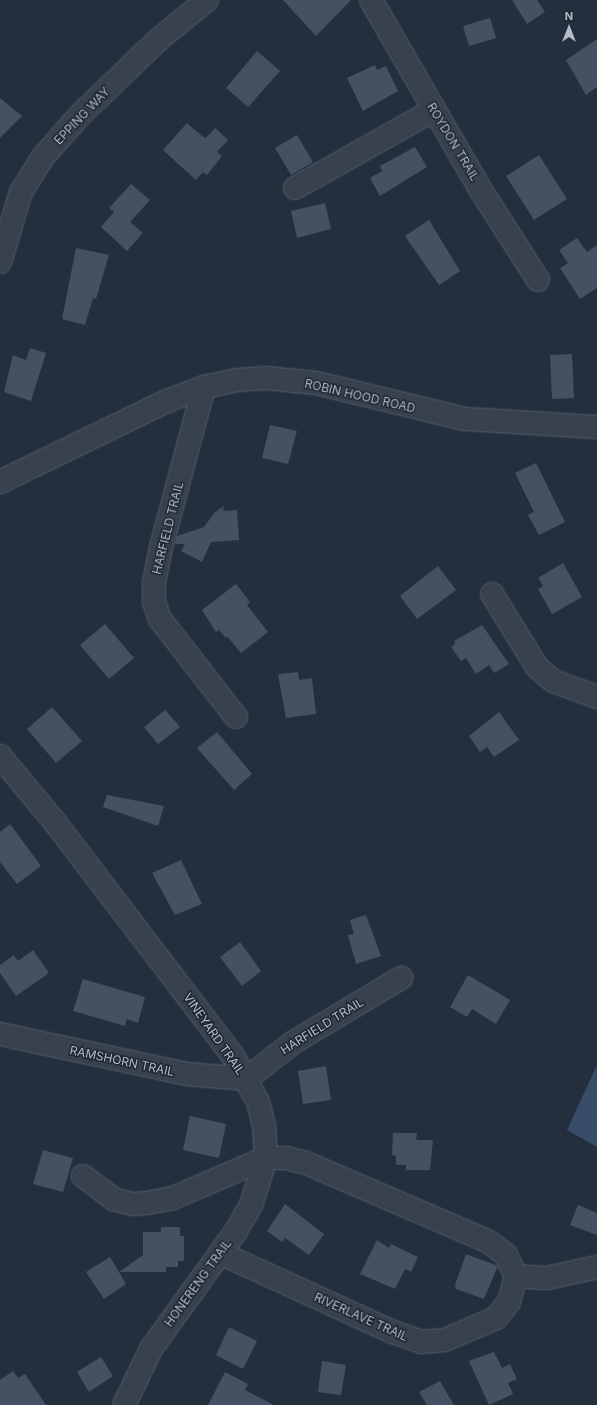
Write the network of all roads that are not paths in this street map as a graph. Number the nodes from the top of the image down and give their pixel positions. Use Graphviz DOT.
graph roads {
  1 [pos="208,0"];
  2 [pos="371,0"];
  3 [pos="434,110"];
  4 [pos="295,188"];
  5 [pos="0,262"];
  6 [pos="538,280"];
  7 [pos="204,387"];
  8 [pos="597,426"];
  9 [pos="0,482"];
  10 [pos="492,594"];
  11 [pos="597,697"];
  12 [pos="236,717"];
  13 [pos="0,756"];
  14 [pos="401,978"];
  15 [pos="0,1034"];
  16 [pos="246,1079"];
  17 [pos="266,1158"];
  18 [pos="83,1176"];
  19 [pos="220,1253"];
  20 [pos="597,1267"];
  21 [pos="516,1276"];
  22 [pos="124,1405"];
  1 -- 5 [label="street, EPPING WAY"];
  2 -- 3 [label="street, ROYDON TRAIL"];
  3 -- 4 [label="street"];
  3 -- 6 [label="street, ROYDON TRAIL"];
  7 -- 8 [label="street, ROBIN HOOD ROAD"];
  7 -- 9 [label="street, ROBIN HOOD ROAD"];
  7 -- 12 [label="street, HARFIELD TRAIL"];
  10 -- 11 [label="street"];
  13 -- 16 [label="street, VINEYARD TRAIL"];
  14 -- 16 [label="street, HARFIELD TRAIL"];
  15 -- 16 [label="street, RAMSHORN TRAIL"];
  16 -- 17 [label="street, VINEYARD TRAIL"];
  17 -- 18 [label="street"];
  17 -- 19 [label="street, HONERENG TRAIL"];
  17 -- 21 [label="street"];
  19 -- 21 [label="street, RIVERLAVE TRAIL"];
  19 -- 22 [label="street, HONERENG TRAIL"];
  20 -- 21 [label="street"];
}
